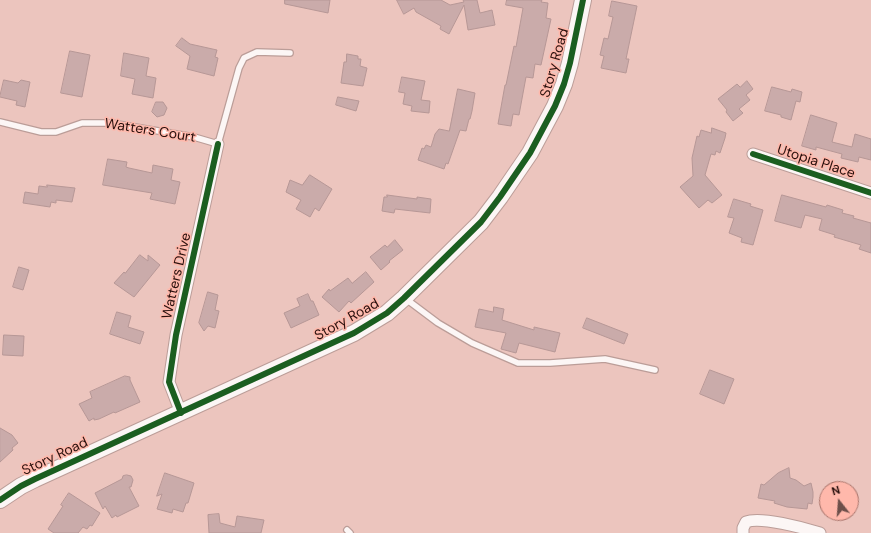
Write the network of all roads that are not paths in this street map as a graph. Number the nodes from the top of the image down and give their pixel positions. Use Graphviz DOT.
graph roads {
  1 [pos="583,0"];
  2 [pos="290,53"];
  3 [pos="0,122"];
  4 [pos="218,144"];
  5 [pos="754,154"];
  6 [pos="871,193"];
  7 [pos="404,298"];
  8 [pos="655,370"];
  9 [pos="181,413"];
  10 [pos="0,500"];
  11 [pos="744,533"];
  12 [pos="820,533"];
  1 -- 7 [label="street, Story Road"];
  2 -- 4 [label="lane, Watters Drive"];
  3 -- 4 [label="lane, Watters Court"];
  4 -- 9 [label="street, Watters Drive"];
  5 -- 6 [label="street, Utopia Place"];
  7 -- 8 [label="lane"];
  7 -- 9 [label="street, Story Road"];
  9 -- 10 [label="street, Story Road"];
  11 -- 12 [label="street"];
}
